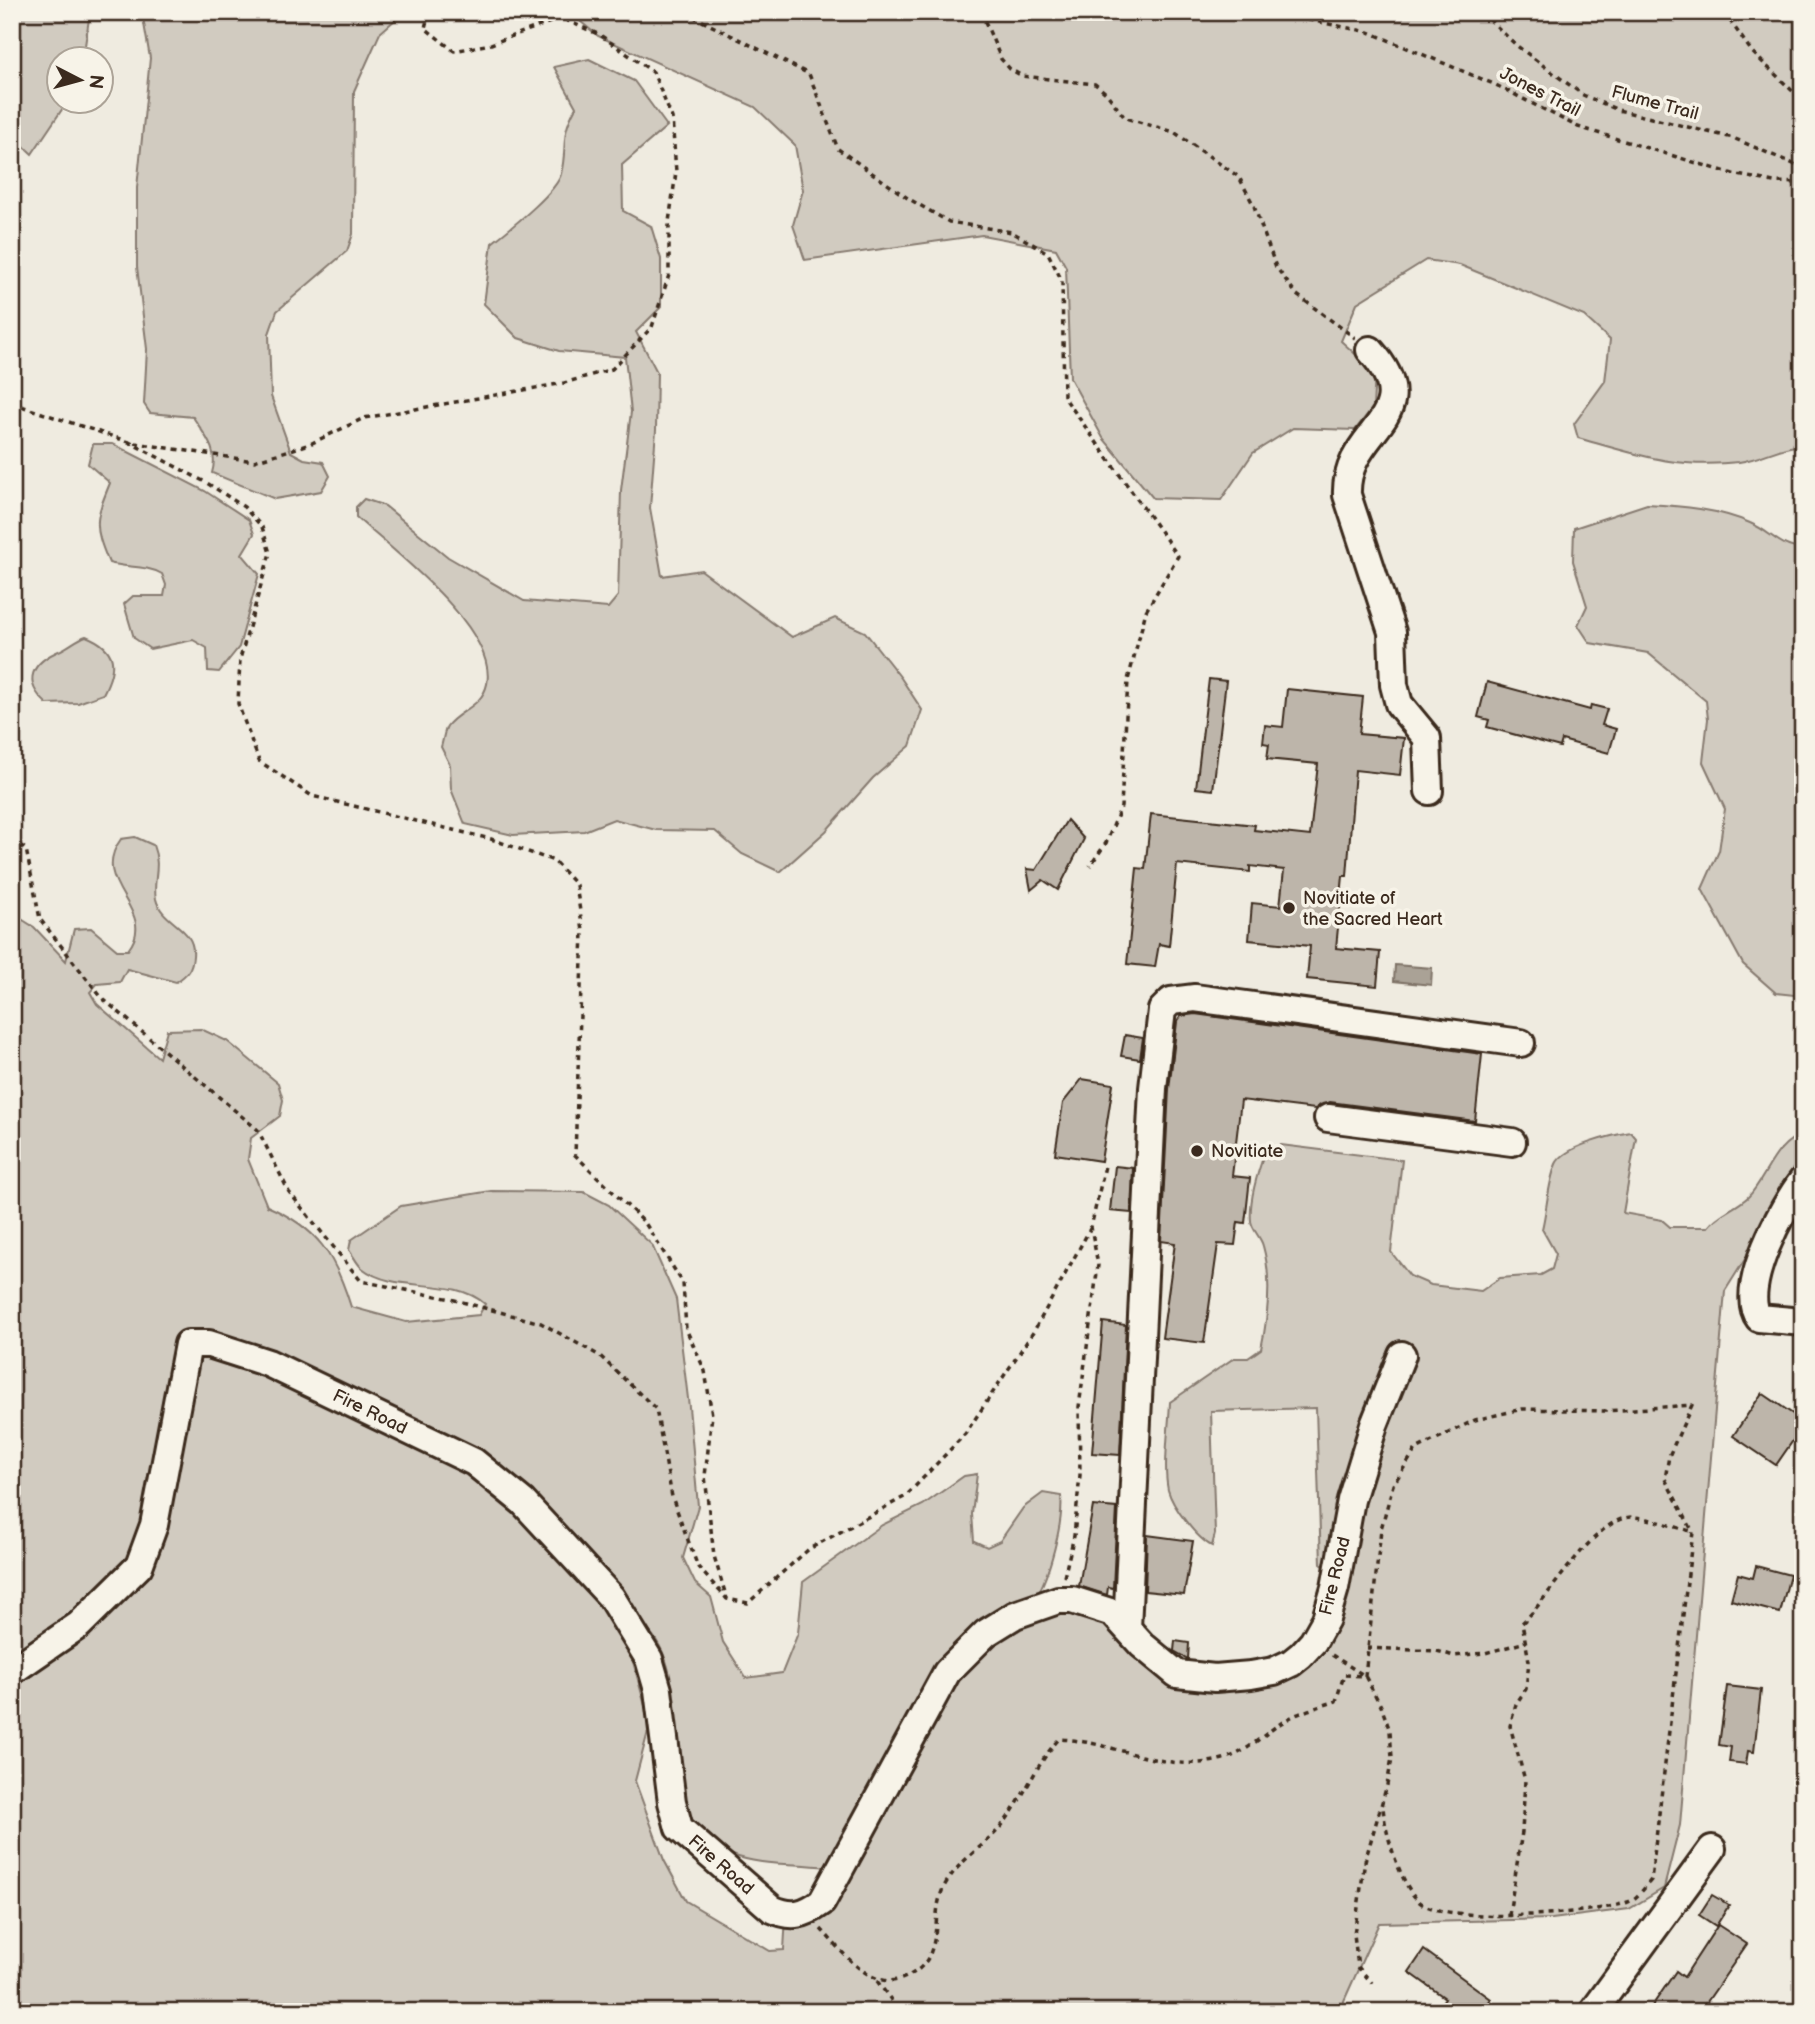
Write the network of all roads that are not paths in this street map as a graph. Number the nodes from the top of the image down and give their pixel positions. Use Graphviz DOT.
graph roads {
  1 [pos="1370,350"];
  2 [pos="1429,791"];
  3 [pos="1521,1043"];
  4 [pos="1328,1118"];
  5 [pos="1512,1142"];
  6 [pos="1803,1180"];
  7 [pos="1803,1322"];
  8 [pos="1402,1355"];
  9 [pos="1127,1628"];
  10 [pos="12,1671"];
  11 [pos="1712,1849"];
  12 [pos="1593,2012"];
  1 -- 2 [label="street"];
  3 -- 9 [label="street"];
  4 -- 5 [label="street"];
  6 -- 7 [label="street"];
  8 -- 9 [label="street, Fire Road"];
  9 -- 10 [label="street, Fire Road"];
  11 -- 12 [label="street"];
}
